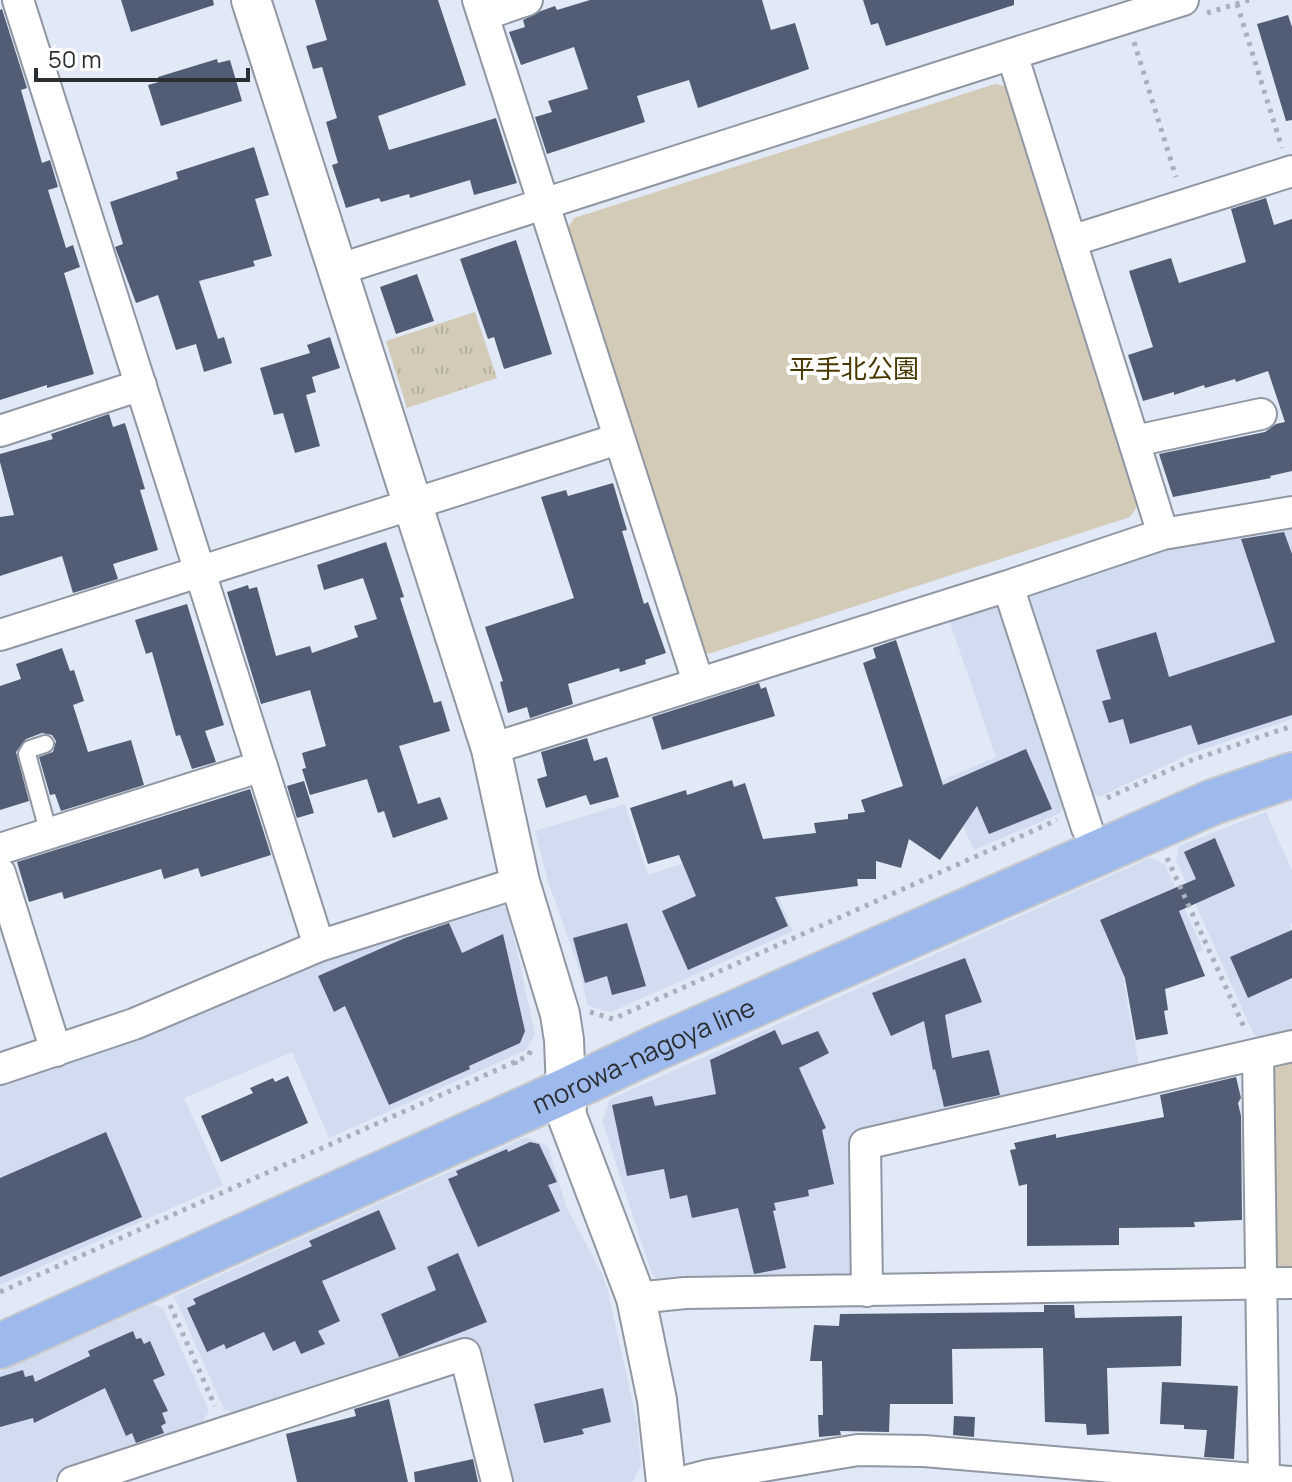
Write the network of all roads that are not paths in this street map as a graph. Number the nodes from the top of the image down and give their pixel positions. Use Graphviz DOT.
graph roads {
  1 [pos="18,0"];
  2 [pos="251,0"];
  3 [pos="527,0"];
  4 [pos="1183,0"];
  5 [pos="481,7"];
  6 [pos="1012,54"];
  7 [pos="1291,172"];
  8 [pos="545,204"];
  9 [pos="1071,241"];
  10 [pos="337,270"];
  11 [pos="141,385"];
  12 [pos="1261,414"];
  13 [pos="0,431"];
  14 [pos="618,439"];
  15 [pos="1135,441"];
  16 [pos="412,503"];
  17 [pos="1292,512"];
  18 [pos="1163,534"];
  19 [pos="200,572"];
  20 [pos="1008,586"];
  21 [pos="0,635"];
  22 [pos="698,682"];
  23 [pos="45,744"];
  24 [pos="1292,747"];
  25 [pos="491,749"];
  26 [pos="262,766"];
  27 [pos="1292,775"];
  28 [pos="1087,814"];
  29 [pos="49,834"];
  30 [pos="0,849"];
  31 [pos="0,873"];
  32 [pos="520,882"];
  33 [pos="319,946"];
  34 [pos="1292,1046"];
  35 [pos="56,1051"];
  36 [pos="1258,1054"];
  37 [pos="555,1067"];
  38 [pos="0,1069"];
  39 [pos="1292,1283"];
  40 [pos="1261,1284"];
  41 [pos="867,1291"];
  42 [pos="636,1298"];
  43 [pos="0,1314"];
  44 [pos="0,1346"];
  45 [pos="1277,1481"];
  46 [pos="73,1482"];
  47 [pos="497,1482"];
  48 [pos="666,1482"];
  49 [pos="682,1482"];
  1 -- 11 [label="street"];
  2 -- 10 [label="street"];
  3 -- 5 [label="street"];
  4 -- 6 [label="street"];
  5 -- 8 [label="street"];
  6 -- 8 [label="street"];
  6 -- 9 [label="street"];
  7 -- 9 [label="street"];
  8 -- 10 [label="street"];
  8 -- 14 [label="street"];
  9 -- 15 [label="street"];
  10 -- 16 [label="street"];
  11 -- 13 [label="street"];
  11 -- 19 [label="street"];
  12 -- 15 [label="street"];
  14 -- 16 [label="street"];
  14 -- 22 [label="street"];
  15 -- 18 [label="street"];
  16 -- 19 [label="street"];
  16 -- 25 [label="street"];
  17 -- 18 [label="street"];
  18 -- 20 [label="street"];
  19 -- 21 [label="street"];
  19 -- 26 [label="street"];
  20 -- 22 [label="street"];
  20 -- 28 [label="street"];
  22 -- 25 [label="street"];
  23 -- 29 [label="lane"];
  24 -- 28 [label="main road, morowa-nagoya line"];
  25 -- 32 [label="street"];
  26 -- 29 [label="street"];
  26 -- 33 [label="street"];
  27 -- 37 [label="main road, morowa-nagoya line"];
  28 -- 37 [label="main road, morowa-nagoya line"];
  29 -- 30 [label="street"];
  31 -- 35 [label="street"];
  32 -- 33 [label="street"];
  32 -- 37 [label="street"];
  33 -- 35 [label="street"];
  34 -- 36 [label="street"];
  35 -- 38 [label="street"];
  36 -- 40 [label="street"];
  36 -- 41 [label="street"];
  37 -- 42 [label="street"];
  37 -- 43 [label="main road, morowa-nagoya line"];
  37 -- 44 [label="main road, morowa-nagoya line"];
  39 -- 40 [label="street"];
  40 -- 41 [label="street"];
  40 -- 45 [label="street"];
  41 -- 42 [label="street"];
  42 -- 48 [label="street"];
  45 -- 49 [label="street"];
  46 -- 47 [label="street"];
}
